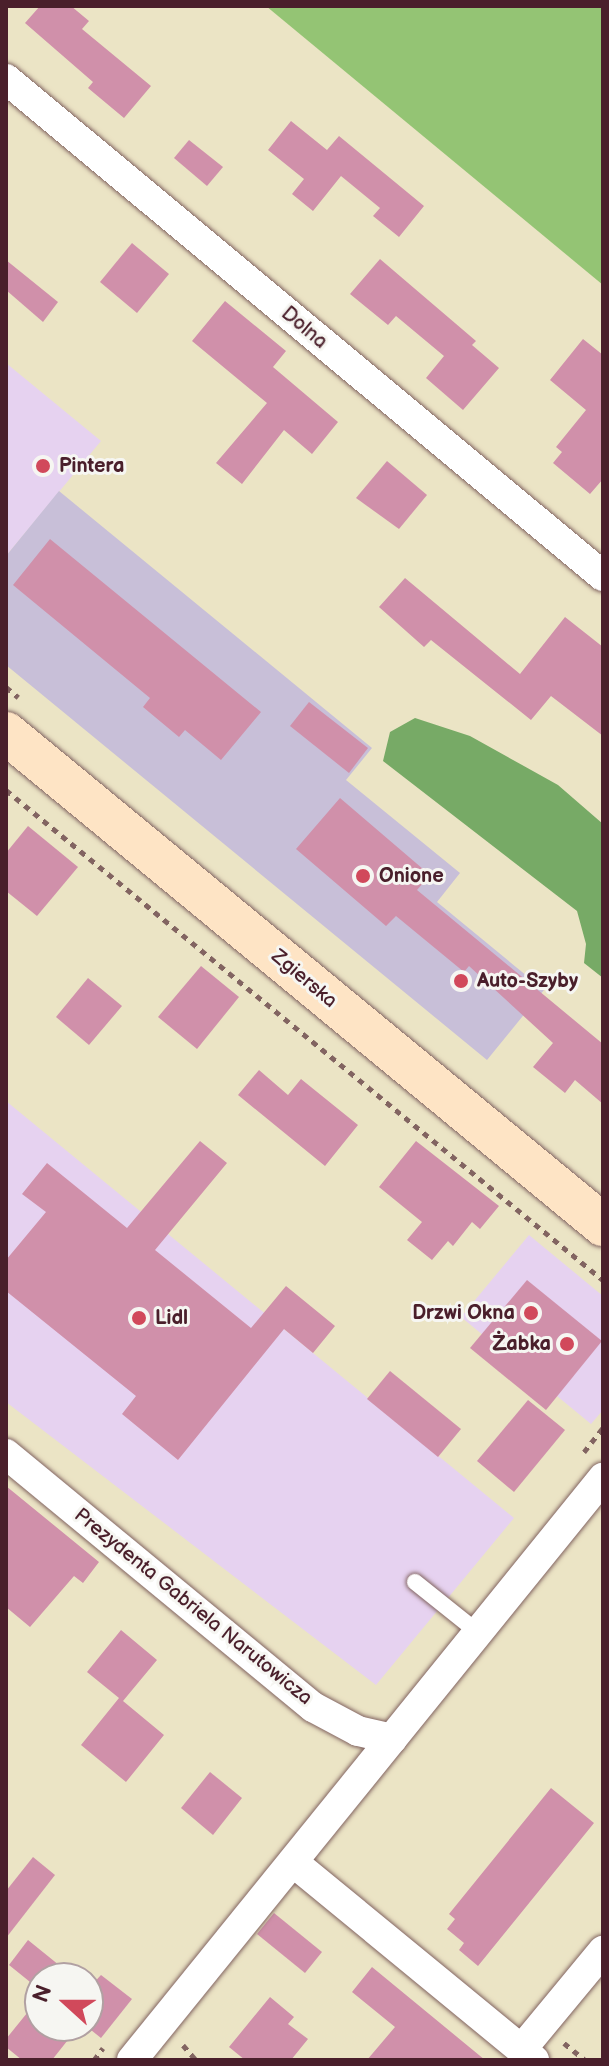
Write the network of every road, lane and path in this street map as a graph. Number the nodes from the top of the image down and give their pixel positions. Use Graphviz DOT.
graph roads {
  1 [pos="6,79"];
  2 [pos="603,576"];
  3 [pos="6,733"];
  4 [pos="6,790"];
  5 [pos="603,1225"];
  6 [pos="603,1280"];
  7 [pos="6,1454"];
  8 [pos="603,1478"];
  9 [pos="415,1582"];
  10 [pos="479,1633"];
  11 [pos="392,1739"];
  12 [pos="293,1862"];
  13 [pos="603,1951"];
  14 [pos="156,2054"];
  15 [pos="528,2055"];
  16 [pos="196,2060"];
  1 -- 2 [label="street, Dolna"];
  3 -- 5 [label="main road, Zgierska"];
  4 -- 6 [label="path"];
  7 -- 11 [label="street, Prezydenta Gabriela Narutowicza"];
  8 -- 10 [label="street"];
  9 -- 10 [label="lane"];
  10 -- 11 [label="street"];
  11 -- 12 [label="street"];
  12 -- 14 [label="street"];
  12 -- 15 [label="street"];
  13 -- 15 [label="street"];
  14 -- 16 [label="path"];
}
